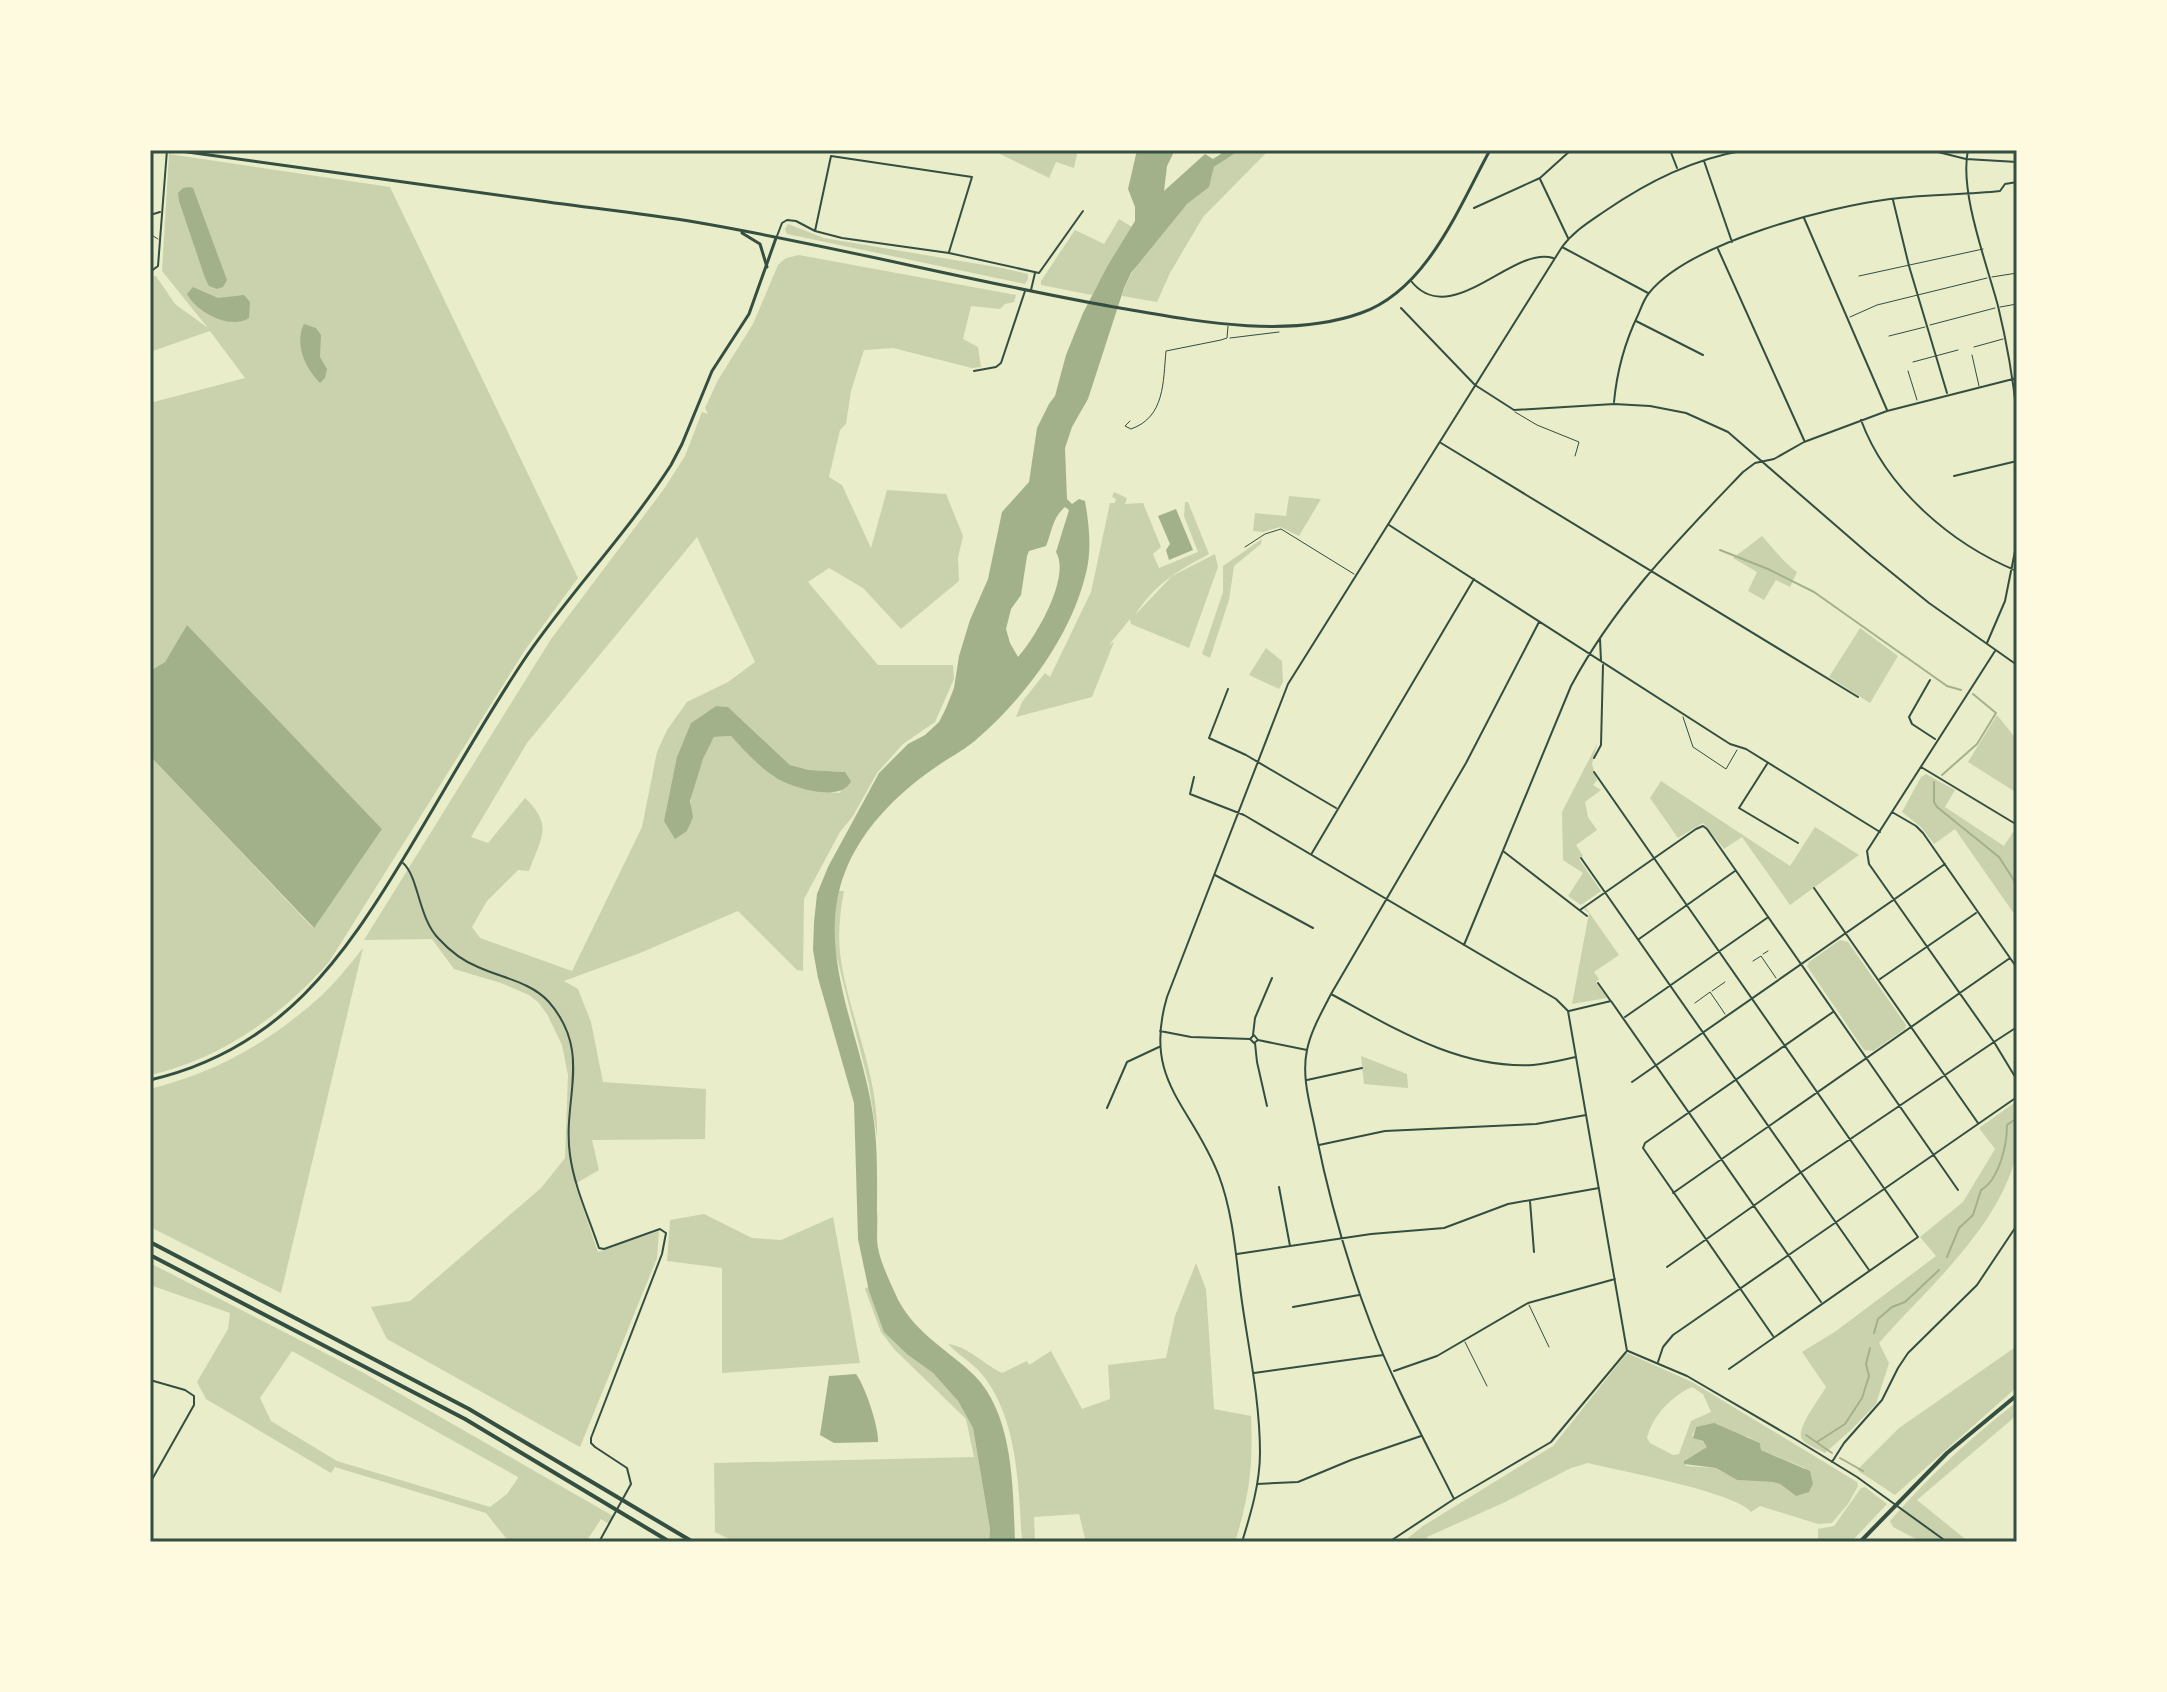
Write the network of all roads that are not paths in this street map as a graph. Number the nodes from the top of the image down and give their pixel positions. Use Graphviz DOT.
graph roads {
  1 [pos="167,150"];
  2 [pos="173,150"];
  3 [pos="832,150"];
  4 [pos="1490,150"];
  5 [pos="1571,150"];
  6 [pos="1670,150"];
  7 [pos="1746,150"];
  8 [pos="1930,150"];
  9 [pos="1968,150"];
  10 [pos="831,156"];
  11 [pos="1966,159"];
  12 [pos="1704,160"];
  13 [pos="2017,162"];
  14 [pos="1678,169"];
  15 [pos="1540,178"];
  16 [pos="2017,182"];
  17 [pos="1968,194"];
  18 [pos="1892,198"];
  19 [pos="1474,208"];
  20 [pos="1083,211"];
  21 [pos="161,212"];
  22 [pos="150,215"];
  23 [pos="1804,217"];
  24 [pos="739,230"];
  25 [pos="815,231"];
  26 [pos="150,234"];
  27 [pos="776,238"];
  28 [pos="160,239"];
  29 [pos="1569,239"];
  30 [pos="1732,242"];
  31 [pos="1562,247"];
  32 [pos="1717,248"];
  33 [pos="1983,249"];
  34 [pos="949,253"];
  35 [pos="1554,259"];
  36 [pos="1909,266"];
  37 [pos="767,267"];
  38 [pos="150,272"];
  39 [pos="1035,272"];
  40 [pos="2017,273"];
  41 [pos="1859,276"];
  42 [pos="1990,278"];
  43 [pos="1410,280"];
  44 [pos="1028,290"];
  45 [pos="1649,293"];
  46 [pos="1917,295"];
  47 [pos="2017,304"];
  48 [pos="1401,308"];
  49 [pos="1998,308"];
  50 [pos="1848,318"];
  51 [pos="1635,320"];
  52 [pos="1228,324"];
  53 [pos="1927,326"];
  54 [pos="1279,332"];
  55 [pos="1889,336"];
  56 [pos="1227,338"];
  57 [pos="2006,339"];
  58 [pos="1974,347"];
  59 [pos="1958,350"];
  60 [pos="1703,355"];
  61 [pos="1972,355"];
  62 [pos="1936,356"];
  63 [pos="1913,362"];
  64 [pos="974,371"];
  65 [pos="1908,371"];
  66 [pos="2015,378"];
  67 [pos="1475,385"];
  68 [pos="1979,386"];
  69 [pos="1947,394"];
  70 [pos="1918,402"];
  71 [pos="1614,404"];
  72 [pos="1514,410"];
  73 [pos="1887,411"];
  74 [pos="2017,416"];
  75 [pos="1861,420"];
  76 [pos="1130,421"];
  77 [pos="1440,442"];
  78 [pos="1804,442"];
  79 [pos="1575,456"];
  80 [pos="1762,461"];
  81 [pos="2017,461"];
  82 [pos="1954,476"];
  83 [pos="1388,525"];
  84 [pos="2017,541"];
  85 [pos="1245,547"];
  86 [pos="2015,570"];
  87 [pos="1649,571"];
  88 [pos="1356,575"];
  89 [pos="1474,579"];
  90 [pos="1539,622"];
  91 [pos="1601,638"];
  92 [pos="1986,644"];
  93 [pos="1995,650"];
  94 [pos="1589,654"];
  95 [pos="1602,663"];
  96 [pos="2017,665"];
  97 [pos="1930,680"];
  98 [pos="1228,689"];
  99 [pos="1858,697"];
  100 [pos="1683,714"];
  101 [pos="1936,740"];
  102 [pos="1738,747"];
  103 [pos="1594,758"];
  104 [pos="1257,761"];
  105 [pos="1768,763"];
  106 [pos="1920,766"];
  107 [pos="1594,772"];
  108 [pos="1194,777"];
  109 [pos="1337,809"];
  110 [pos="1237,812"];
  111 [pos="1892,812"];
  112 [pos="2014,823"];
  113 [pos="1880,832"];
  114 [pos="1798,843"];
  115 [pos="1503,851"];
  116 [pos="1311,854"];
  117 [pos="1581,858"];
  118 [pos="1654,858"];
  119 [pos="401,862"];
  120 [pos="1945,864"];
  121 [pos="1736,871"];
  122 [pos="1213,874"];
  123 [pos="1814,888"];
  124 [pos="1606,892"];
  125 [pos="1386,899"];
  126 [pos="1895,900"];
  127 [pos="1687,904"];
  128 [pos="1580,910"];
  129 [pos="1977,912"];
  130 [pos="1587,916"];
  131 [pos="1768,917"];
  132 [pos="1313,928"];
  133 [pos="1845,934"];
  134 [pos="1638,939"];
  135 [pos="1464,945"];
  136 [pos="1927,946"];
  137 [pos="1720,951"];
  138 [pos="1768,951"];
  139 [pos="1761,956"];
  140 [pos="2010,958"];
  141 [pos="1753,961"];
  142 [pos="1801,964"];
  143 [pos="2017,968"];
  144 [pos="1272,978"];
  145 [pos="1778,981"];
  146 [pos="1878,981"];
  147 [pos="1725,982"];
  148 [pos="1598,983"];
  149 [pos="1670,986"];
  150 [pos="1710,992"];
  151 [pos="1960,993"];
  152 [pos="1331,994"];
  153 [pos="1752,998"];
  154 [pos="1611,1001"];
  155 [pos="1695,1003"];
  156 [pos="1568,1011"];
  157 [pos="1833,1012"];
  158 [pos="1727,1016"];
  159 [pos="1623,1019"];
  160 [pos="2017,1027"];
  161 [pos="1910,1028"];
  162 [pos="1159,1031"];
  163 [pos="1703,1033"];
  164 [pos="1253,1035"];
  165 [pos="1250,1039"];
  166 [pos="1256,1042"];
  167 [pos="1994,1042"];
  168 [pos="1785,1045"];
  169 [pos="1159,1047"];
  170 [pos="1307,1050"];
  171 [pos="1577,1057"];
  172 [pos="1866,1057"];
  173 [pos="1656,1066"];
  174 [pos="1362,1068"];
  175 [pos="1944,1076"];
  176 [pos="150,1080"];
  177 [pos="1736,1080"];
  178 [pos="2017,1080"];
  179 [pos="1306,1081"];
  180 [pos="1632,1082"];
  181 [pos="1818,1093"];
  182 [pos="2017,1097"];
  183 [pos="1267,1106"];
  184 [pos="1901,1107"];
  185 [pos="1107,1108"];
  186 [pos="1688,1112"];
  187 [pos="1587,1115"];
  188 [pos="1978,1124"];
  189 [pos="1768,1126"];
  190 [pos="1851,1140"];
  191 [pos="1319,1145"];
  192 [pos="1934,1155"];
  193 [pos="1720,1159"];
  194 [pos="1800,1173"];
  195 [pos="1279,1187"];
  196 [pos="1600,1188"];
  197 [pos="1884,1188"];
  198 [pos="1958,1190"];
  199 [pos="1673,1193"];
  200 [pos="1530,1200"];
  201 [pos="1753,1207"];
  202 [pos="1835,1222"];
  203 [pos="2017,1225"];
  204 [pos="1343,1239"];
  205 [pos="1706,1240"];
  206 [pos="150,1242"];
  207 [pos="1291,1248"];
  208 [pos="1534,1252"];
  209 [pos="150,1255"];
  210 [pos="1235,1255"];
  211 [pos="1788,1256"];
  212 [pos="1667,1267"];
  213 [pos="1869,1271"];
  214 [pos="1616,1279"];
  215 [pos="1740,1289"];
  216 [pos="1361,1295"];
  217 [pos="1528,1303"];
  218 [pos="1822,1304"];
  219 [pos="1293,1307"];
  220 [pos="1774,1337"];
  221 [pos="1464,1340"];
  222 [pos="1549,1347"];
  223 [pos="1627,1351"];
  224 [pos="1384,1354"];
  225 [pos="1658,1362"];
  226 [pos="1729,1369"];
  227 [pos="1392,1371"];
  228 [pos="1252,1373"];
  229 [pos="150,1380"];
  230 [pos="1487,1386"];
  231 [pos="2017,1395"];
  232 [pos="1422,1435"];
  233 [pos="1832,1462"];
  234 [pos="150,1483"];
  235 [pos="1257,1484"];
  236 [pos="1454,1499"];
  237 [pos="599,1542"];
  238 [pos="670,1542"];
  239 [pos="693,1542"];
  240 [pos="1242,1542"];
  241 [pos="1389,1542"];
  242 [pos="1860,1542"];
  243 [pos="1947,1542"];
  1 -- 21 [label="street"];
  2 -- 24 [label="main road"];
  3 -- 10 [label="street"];
  4 -- 43 [label="main road"];
  5 -- 15 [label="street"];
  6 -- 14 [label="street"];
  7 -- 12 [label="street"];
  8 -- 11 [label="street"];
  9 -- 11 [label="street"];
  10 -- 25 [label="street"];
  10 -- 34 [label="street"];
  11 -- 13 [label="street"];
  11 -- 17 [label="street"];
  12 -- 14 [label="street"];
  12 -- 30 [label="street"];
  14 -- 29 [label="street"];
  15 -- 19 [label="street"];
  15 -- 29 [label="street"];
  16 -- 17 [label="street"];
  17 -- 18 [label="street"];
  17 -- 33 [label="street"];
  18 -- 23 [label="street"];
  18 -- 36 [label="street"];
  20 -- 39 [label="street"];
  21 -- 22 [label="street"];
  21 -- 28 [label="street"];
  23 -- 30 [label="street"];
  23 -- 50 [label="street"];
  24 -- 27 [label="main road"];
  24 -- 37 [label="main road"];
  25 -- 27 [label="street"];
  25 -- 34 [label="street"];
  26 -- 28 [label="lane"];
  27 -- 37 [label="main road"];
  27 -- 44 [label="main road"];
  28 -- 38 [label="street"];
  29 -- 31 [label="street"];
  30 -- 32 [label="street"];
  31 -- 35 [label="street"];
  31 -- 45 [label="street"];
  32 -- 45 [label="street"];
  32 -- 78 [label="street"];
  33 -- 36 [label="lane"];
  33 -- 42 [label="street"];
  34 -- 39 [label="street"];
  35 -- 43 [label="street"];
  35 -- 67 [label="street"];
  36 -- 41 [label="lane"];
  36 -- 46 [label="street"];
  37 -- 119 [label="main road"];
  39 -- 44 [label="street"];
  40 -- 42 [label="lane"];
  42 -- 46 [label="lane"];
  42 -- 49 [label="street"];
  43 -- 52 [label="main road"];
  44 -- 52 [label="main road"];
  44 -- 64 [label="street"];
  45 -- 51 [label="street"];
  46 -- 50 [label="lane"];
  46 -- 53 [label="street"];
  47 -- 49 [label="lane"];
  48 -- 67 [label="street"];
  49 -- 53 [label="lane"];
  49 -- 57 [label="street"];
  50 -- 73 [label="street"];
  51 -- 60 [label="street"];
  51 -- 71 [label="street"];
  52 -- 56 [label="lane"];
  53 -- 55 [label="lane"];
  53 -- 62 [label="street"];
  54 -- 56 [label="lane"];
  56 -- 76 [label="lane"];
  57 -- 58 [label="lane"];
  57 -- 66 [label="street"];
  59 -- 62 [label="lane"];
  61 -- 68 [label="lane"];
  62 -- 63 [label="lane"];
  62 -- 69 [label="street"];
  65 -- 70 [label="lane"];
  66 -- 68 [label="street"];
  66 -- 74 [label="street"];
  67 -- 72 [label="street"];
  67 -- 77 [label="street"];
  68 -- 69 [label="street"];
  69 -- 70 [label="street"];
  70 -- 73 [label="street"];
  71 -- 72 [label="street"];
  71 -- 80 [label="street"];
  72 -- 79 [label="lane"];
  73 -- 75 [label="street"];
  75 -- 78 [label="street"];
  75 -- 86 [label="street"];
  77 -- 83 [label="street"];
  77 -- 87 [label="street"];
  78 -- 80 [label="street"];
  80 -- 87 [label="street"];
  80 -- 92 [label="street"];
  81 -- 82 [label="street"];
  83 -- 88 [label="street"];
  83 -- 89 [label="street"];
  84 -- 86 [label="street"];
  85 -- 88 [label="lane"];
  86 -- 92 [label="street"];
  87 -- 91 [label="street"];
  87 -- 99 [label="street"];
  88 -- 104 [label="street"];
  89 -- 90 [label="street"];
  89 -- 109 [label="street"];
  90 -- 94 [label="street"];
  90 -- 125 [label="street"];
  91 -- 94 [label="street"];
  91 -- 95 [label="street"];
  92 -- 93 [label="street"];
  93 -- 96 [label="street"];
  93 -- 101 [label="street"];
  94 -- 95 [label="street"];
  94 -- 115 [label="street"];
  95 -- 100 [label="street"];
  95 -- 103 [label="street"];
  97 -- 101 [label="street"];
  98 -- 104 [label="street"];
  100 -- 102 [label="street"];
  100 -- 102 [label="lane"];
  101 -- 106 [label="street"];
  102 -- 105 [label="street"];
  104 -- 109 [label="street"];
  104 -- 110 [label="street"];
  105 -- 113 [label="street"];
  105 -- 114 [label="street"];
  106 -- 111 [label="street"];
  106 -- 112 [label="street"];
  107 -- 118 [label="street"];
  108 -- 110 [label="street"];
  109 -- 116 [label="street"];
  110 -- 116 [label="street"];
  110 -- 122 [label="street"];
  111 -- 113 [label="street"];
  111 -- 120 [label="street"];
  113 -- 126 [label="street"];
  115 -- 128 [label="street"];
  115 -- 135 [label="street"];
  116 -- 125 [label="street"];
  117 -- 124 [label="street"];
  118 -- 121 [label="street"];
  118 -- 124 [label="street"];
  118 -- 127 [label="street"];
  119 -- 176 [label="main road"];
  119 -- 237 [label="street"];
  120 -- 126 [label="street"];
  120 -- 129 [label="street"];
  121 -- 127 [label="street"];
  121 -- 131 [label="street"];
  122 -- 132 [label="street"];
  122 -- 162 [label="street"];
  123 -- 133 [label="street"];
  124 -- 128 [label="street"];
  124 -- 134 [label="street"];
  125 -- 135 [label="street"];
  125 -- 152 [label="street"];
  126 -- 133 [label="street"];
  126 -- 136 [label="street"];
  127 -- 134 [label="street"];
  127 -- 137 [label="street"];
  128 -- 130 [label="street"];
  129 -- 136 [label="street"];
  129 -- 140 [label="street"];
  131 -- 137 [label="street"];
  131 -- 142 [label="street"];
  133 -- 142 [label="street"];
  133 -- 146 [label="street"];
  134 -- 149 [label="street"];
  135 -- 156 [label="street"];
  136 -- 146 [label="street"];
  136 -- 151 [label="street"];
  137 -- 149 [label="street"];
  137 -- 153 [label="street"];
  138 -- 139 [label="lane"];
  139 -- 141 [label="lane"];
  139 -- 145 [label="lane"];
  140 -- 143 [label="street"];
  140 -- 151 [label="street"];
  142 -- 145 [label="street"];
  142 -- 157 [label="street"];
  144 -- 164 [label="street"];
  145 -- 153 [label="street"];
  146 -- 161 [label="street"];
  147 -- 150 [label="lane"];
  148 -- 154 [label="street"];
  149 -- 159 [label="street"];
  149 -- 163 [label="street"];
  150 -- 155 [label="lane"];
  150 -- 158 [label="lane"];
  151 -- 161 [label="street"];
  151 -- 167 [label="street"];
  152 -- 170 [label="street"];
  152 -- 171 [label="street"];
  153 -- 158 [label="street"];
  153 -- 168 [label="street"];
  154 -- 156 [label="street"];
  154 -- 159 [label="street"];
  156 -- 171 [label="street"];
  157 -- 168 [label="street"];
  157 -- 172 [label="street"];
  158 -- 163 [label="street"];
  159 -- 173 [label="street"];
  160 -- 167 [label="street"];
  161 -- 172 [label="street"];
  161 -- 175 [label="street"];
  162 -- 165 [label="street"];
  162 -- 169 [label="street"];
  163 -- 173 [label="street"];
  163 -- 177 [label="street"];
  164 -- 165 [label="street"];
  164 -- 166 [label="street"];
  165 -- 166 [label="street"];
  166 -- 170 [label="street"];
  166 -- 183 [label="street"];
  167 -- 175 [label="street"];
  167 -- 178 [label="street"];
  168 -- 177 [label="street"];
  168 -- 181 [label="street"];
  169 -- 185 [label="street"];
  169 -- 210 [label="street"];
  170 -- 179 [label="street"];
  171 -- 187 [label="street"];
  172 -- 181 [label="street"];
  172 -- 184 [label="street"];
  173 -- 180 [label="street"];
  173 -- 186 [label="street"];
  174 -- 179 [label="street"];
  175 -- 184 [label="street"];
  175 -- 188 [label="street"];
  177 -- 186 [label="street"];
  177 -- 189 [label="street"];
  179 -- 191 [label="street"];
  181 -- 189 [label="street"];
  181 -- 190 [label="street"];
  182 -- 188 [label="street"];
  184 -- 190 [label="street"];
  184 -- 192 [label="street"];
  186 -- 193 [label="street"];
  186 -- 199 [label="street"];
  187 -- 191 [label="street"];
  187 -- 196 [label="street"];
  188 -- 192 [label="street"];
  189 -- 193 [label="street"];
  189 -- 194 [label="street"];
  190 -- 194 [label="street"];
  190 -- 197 [label="street"];
  191 -- 204 [label="street"];
  192 -- 197 [label="street"];
  192 -- 198 [label="street"];
  193 -- 199 [label="street"];
  193 -- 201 [label="street"];
  194 -- 201 [label="street"];
  194 -- 202 [label="street"];
  195 -- 207 [label="street"];
  196 -- 200 [label="street"];
  196 -- 214 [label="street"];
  197 -- 202 [label="street"];
  197 -- 213 [label="street"];
  199 -- 205 [label="street"];
  200 -- 204 [label="street"];
  200 -- 208 [label="street"];
  201 -- 205 [label="street"];
  201 -- 211 [label="street"];
  202 -- 211 [label="street"];
  202 -- 213 [label="street"];
  203 -- 233 [label="street"];
  204 -- 207 [label="street"];
  204 -- 216 [label="street"];
  205 -- 212 [label="street"];
  205 -- 215 [label="street"];
  206 -- 239 [label="main road"];
  207 -- 210 [label="street"];
  209 -- 238 [label="main road"];
  210 -- 228 [label="street"];
  211 -- 215 [label="street"];
  211 -- 218 [label="street"];
  213 -- 218 [label="street"];
  214 -- 217 [label="street"];
  214 -- 223 [label="street"];
  215 -- 220 [label="street"];
  215 -- 225 [label="street"];
  216 -- 219 [label="street"];
  216 -- 224 [label="street"];
  217 -- 221 [label="street"];
  217 -- 222 [label="lane"];
  218 -- 220 [label="street"];
  220 -- 226 [label="street"];
  221 -- 227 [label="street"];
  221 -- 230 [label="lane"];
  223 -- 225 [label="street"];
  223 -- 236 [label="street"];
  224 -- 227 [label="street"];
  224 -- 228 [label="street"];
  225 -- 233 [label="street"];
  227 -- 232 [label="street"];
  228 -- 235 [label="street"];
  229 -- 234 [label="street"];
  231 -- 242 [label="main road"];
  232 -- 235 [label="street"];
  232 -- 236 [label="street"];
  233 -- 243 [label="street"];
  235 -- 240 [label="street"];
  236 -- 241 [label="street"];
}
